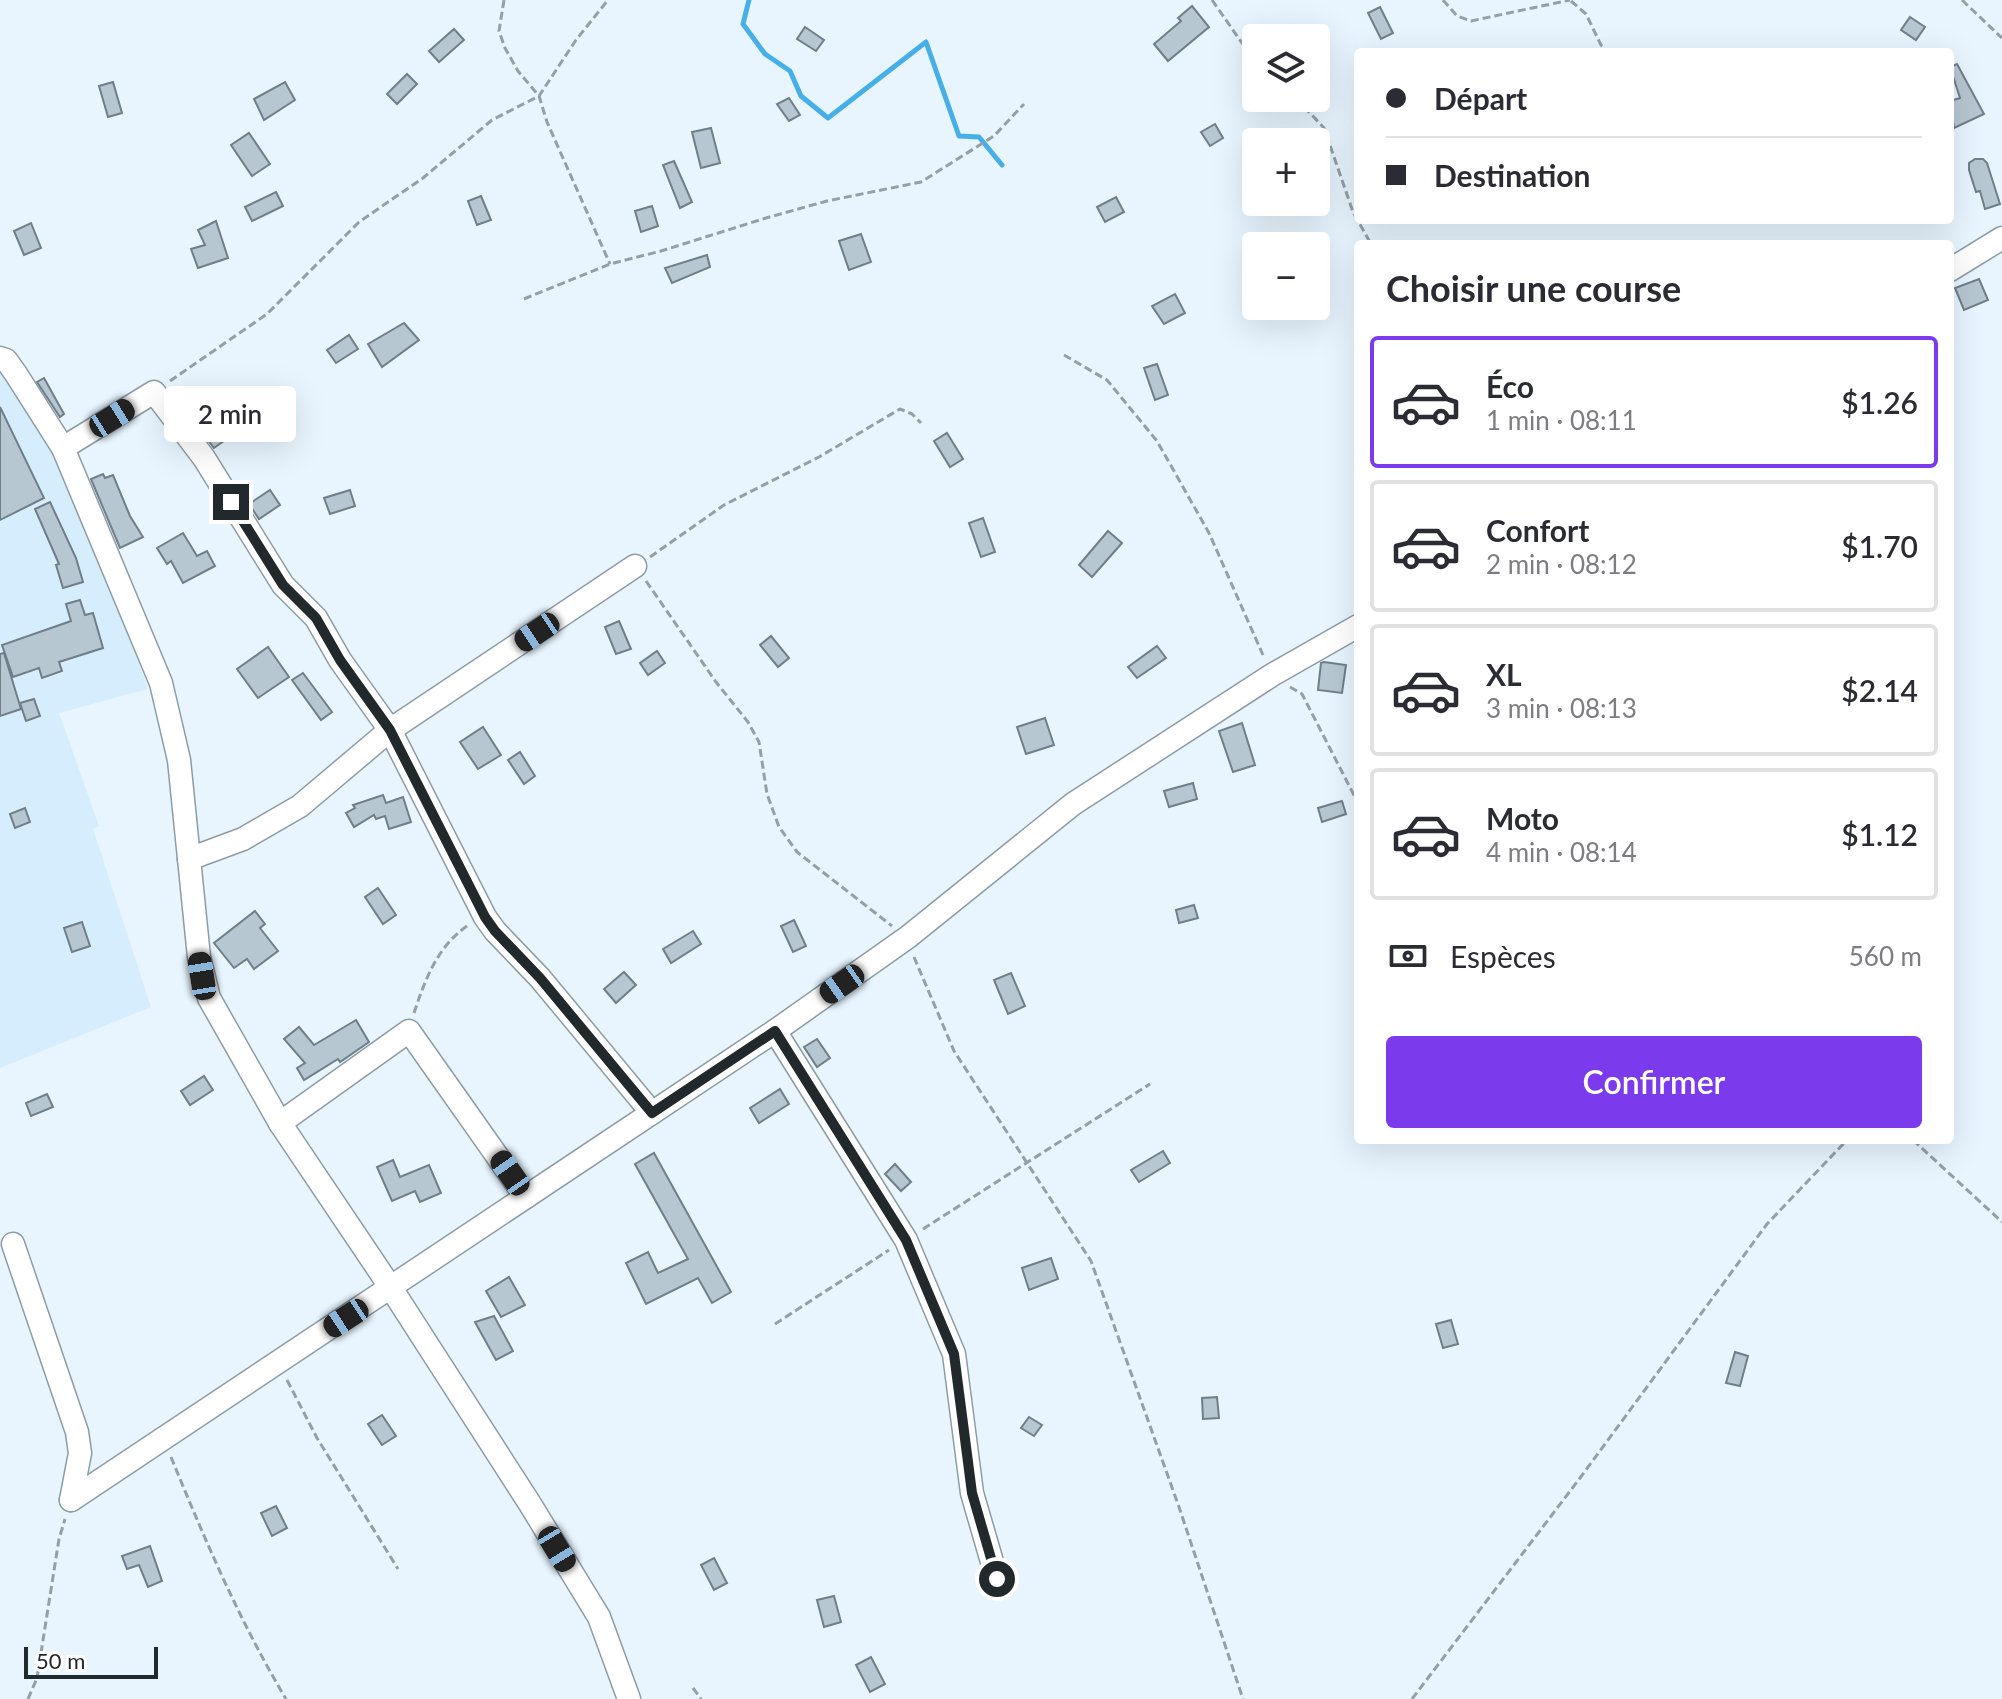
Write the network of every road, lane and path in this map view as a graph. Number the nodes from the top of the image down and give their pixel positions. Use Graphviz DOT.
graph roads {
  1 [pos="504,0"];
  2 [pos="608,0"];
  3 [pos="1212,0"];
  4 [pos="1443,0"];
  5 [pos="1570,0"];
  6 [pos="1962,0"];
  7 [pos="2002,38"];
  8 [pos="1242,43"];
  9 [pos="1604,48"];
  10 [pos="539,96"];
  11 [pos="1024,104"];
  12 [pos="1309,112"];
  13 [pos="1354,214"];
  14 [pos="2002,238"];
  15 [pos="610,264"];
  16 [pos="1954,268"];
  17 [pos="524,299"];
  18 [pos="1064,355"];
  19 [pos="0,358"];
  20 [pos="154,392"];
  21 [pos="921,423"];
  22 [pos="63,448"];
  23 [pos="635,566"];
  24 [pos="1354,628"];
  25 [pos="1272,675"];
  26 [pos="390,730"];
  27 [pos="1354,795"];
  28 [pos="189,859"];
  29 [pos="485,917"];
  30 [pos="908,937"];
  31 [pos="409,1031"];
  32 [pos="775,1031"];
  33 [pos="1150,1084"];
  34 [pos="652,1113"];
  35 [pos="280,1123"];
  36 [pos="1843,1144"];
  37 [pos="1917,1144"];
  38 [pos="1028,1162"];
  39 [pos="526,1197"];
  40 [pos="2002,1222"];
  41 [pos="906,1240"];
  42 [pos="13,1244"];
  43 [pos="391,1288"];
  44 [pos="775,1324"];
  45 [pos="278,1363"];
  46 [pos="164,1439"];
  47 [pos="71,1500"];
  48 [pos="398,1569"];
  49 [pos="997,1579"];
  50 [pos="693,1688"];
  51 [pos="28,1699"];
  52 [pos="286,1699"];
  53 [pos="629,1699"];
  54 [pos="701,1699"];
  55 [pos="1243,1699"];
  56 [pos="1412,1699"];
  1 -- 10 [label="path"];
  2 -- 10 [label="path"];
  3 -- 8 [label="path"];
  4 -- 5 [label="path"];
  5 -- 9 [label="path"];
  6 -- 7 [label="path"];
  10 -- 15 [label="path"];
  10 -- 20 [label="path"];
  11 -- 15 [label="path"];
  12 -- 13 [label="path"];
  14 -- 16 [label="street"];
  15 -- 17 [label="path"];
  18 -- 25 [label="path"];
  19 -- 22 [label="street"];
  20 -- 22 [label="street"];
  20 -- 26 [label="street"];
  21 -- 23 [label="path"];
  22 -- 28 [label="street"];
  23 -- 26 [label="street"];
  23 -- 30 [label="path"];
  24 -- 25 [label="street"];
  25 -- 27 [label="path"];
  25 -- 30 [label="street"];
  26 -- 28 [label="street"];
  26 -- 29 [label="street"];
  28 -- 35 [label="street"];
  29 -- 31 [label="path"];
  29 -- 34 [label="street"];
  30 -- 32 [label="street"];
  30 -- 38 [label="path"];
  31 -- 35 [label="street"];
  31 -- 39 [label="street"];
  32 -- 34 [label="street"];
  32 -- 41 [label="street"];
  33 -- 38 [label="path"];
  34 -- 39 [label="street"];
  35 -- 43 [label="street"];
  36 -- 56 [label="path"];
  37 -- 40 [label="path"];
  38 -- 41 [label="path"];
  38 -- 55 [label="path"];
  39 -- 43 [label="street"];
  41 -- 44 [label="path"];
  41 -- 49 [label="street"];
  42 -- 47 [label="street"];
  43 -- 45 [label="street"];
  43 -- 53 [label="street"];
  45 -- 46 [label="street"];
  45 -- 48 [label="path"];
  46 -- 47 [label="street"];
  46 -- 52 [label="path"];
  47 -- 51 [label="path"];
  50 -- 54 [label="path"];
}
